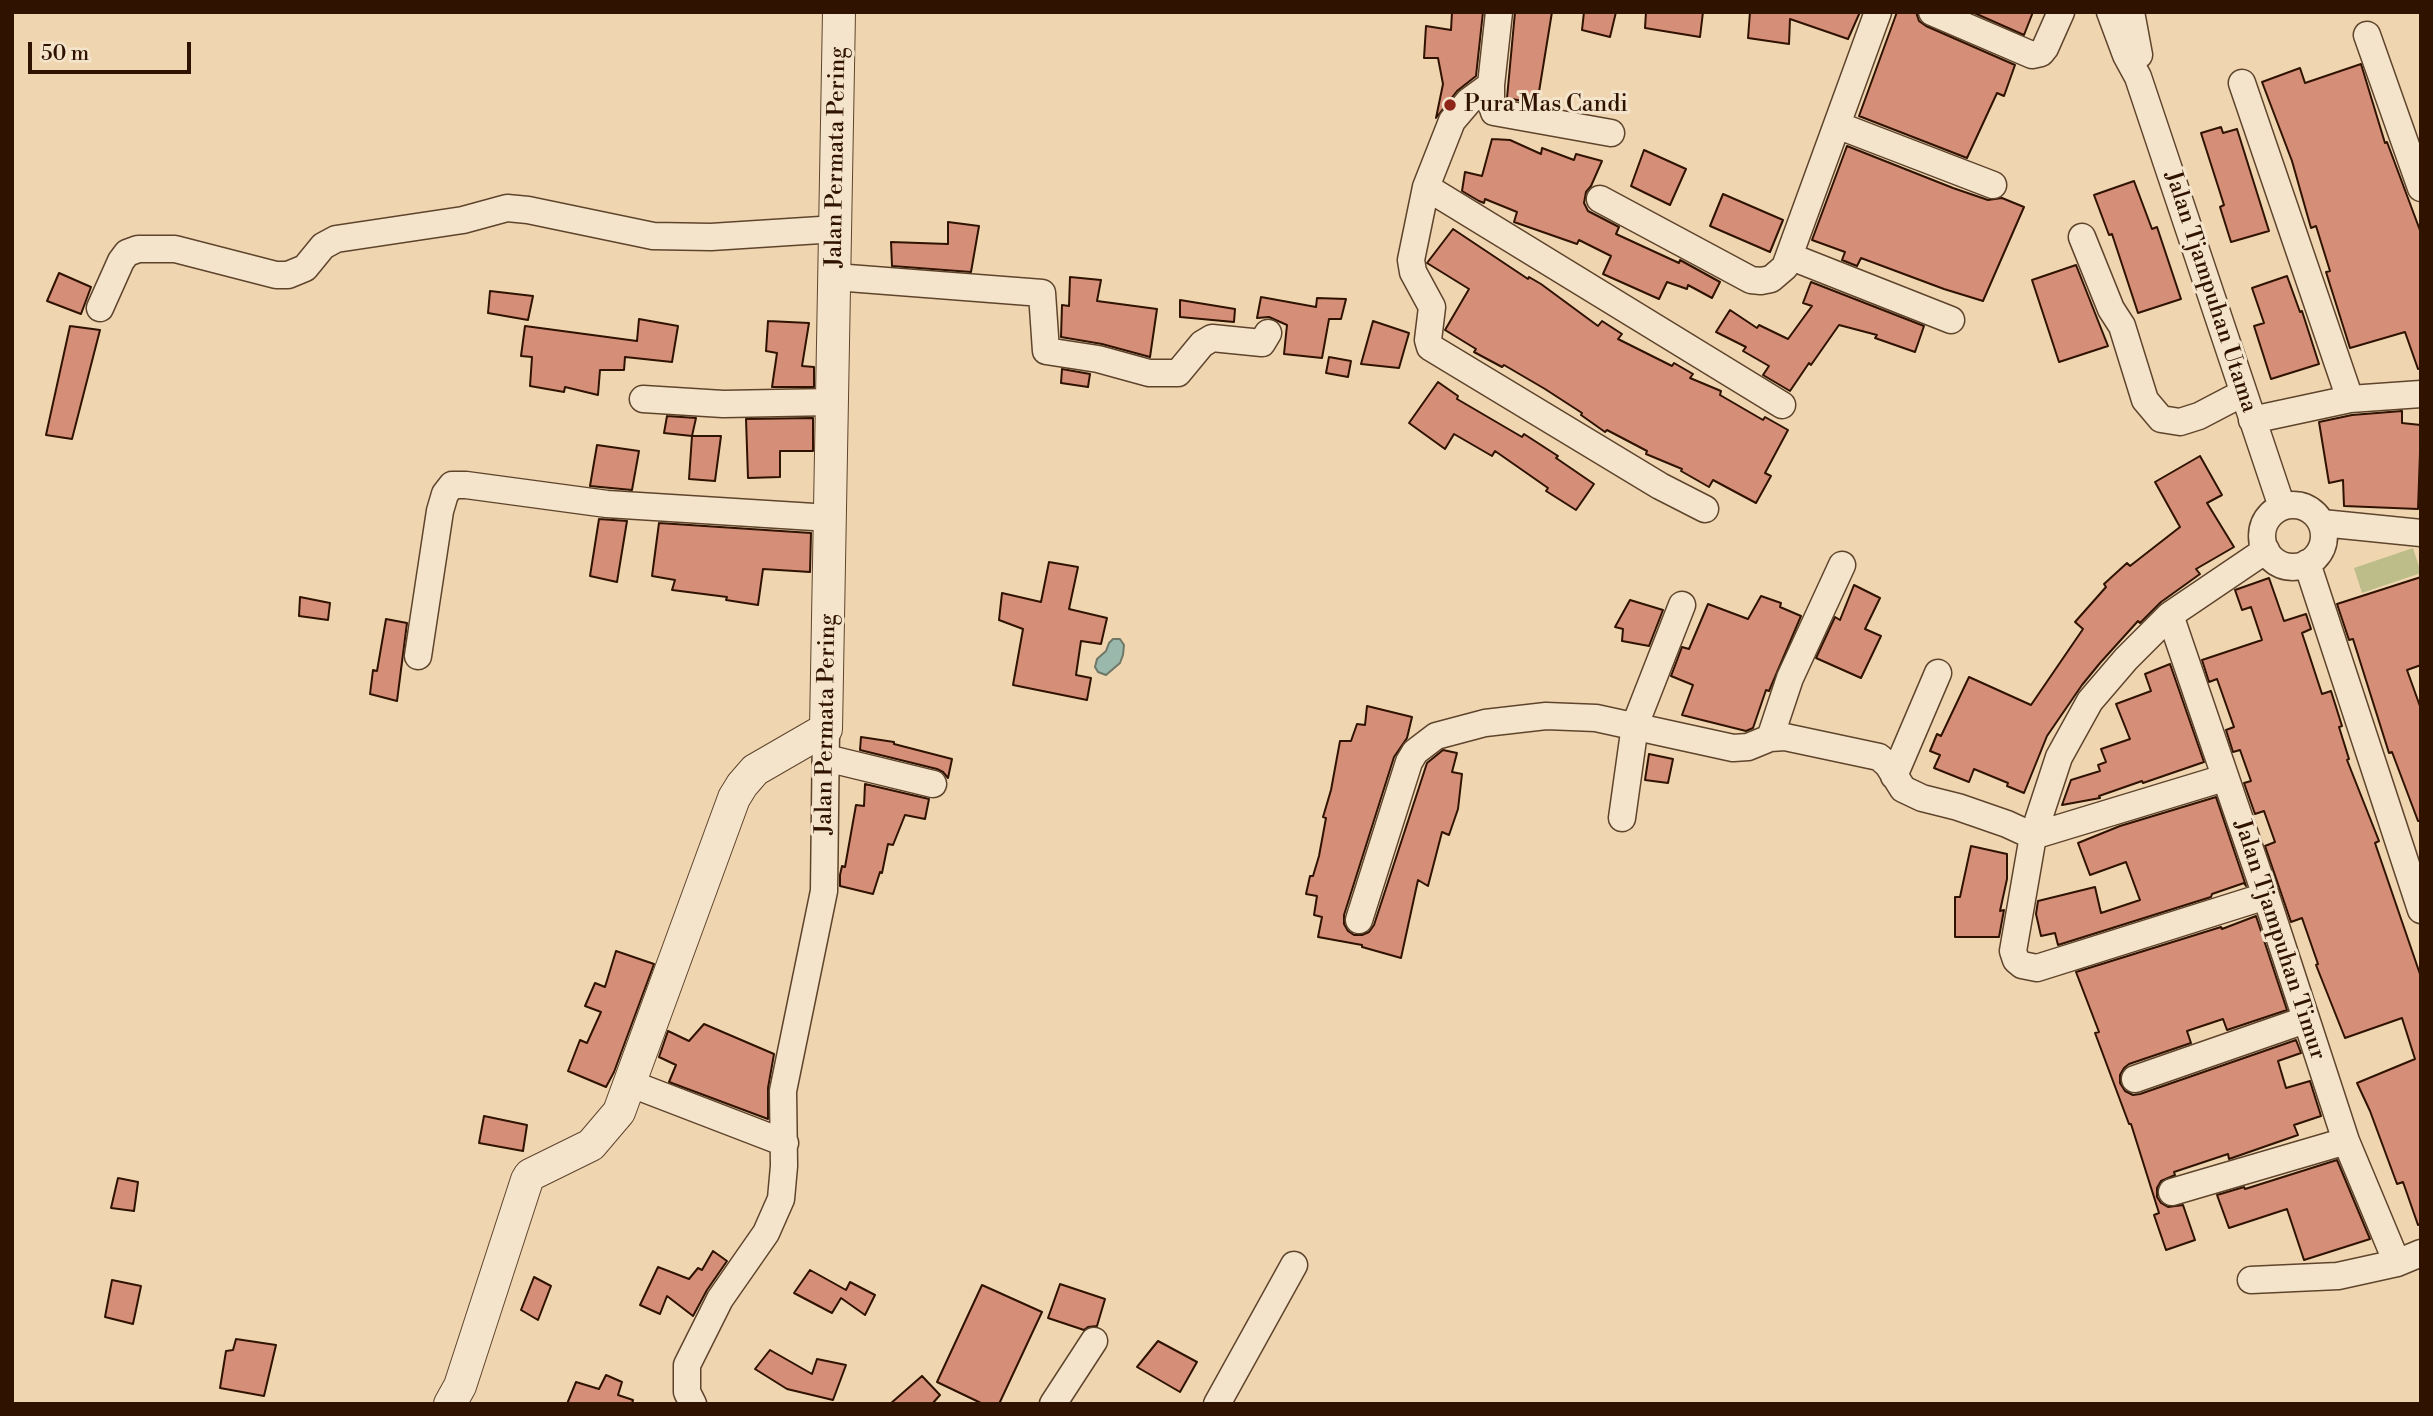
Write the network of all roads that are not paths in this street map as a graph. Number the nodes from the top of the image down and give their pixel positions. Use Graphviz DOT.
graph roads {
  1 [pos="839,12"];
  2 [pos="1499,12"];
  3 [pos="1878,12"];
  4 [pos="1932,12"];
  5 [pos="2061,12"];
  6 [pos="2110,12"];
  7 [pos="2130,12"];
  8 [pos="2367,34"];
  9 [pos="2242,83"];
  10 [pos="1491,85"];
  11 [pos="2142,88"];
  12 [pos="1837,125"];
  13 [pos="1611,133"];
  14 [pos="1993,185"];
  15 [pos="1426,187"];
  16 [pos="2421,188"];
  17 [pos="1600,199"];
  18 [pos="836,229"];
  19 [pos="2081,237"];
  20 [pos="1790,256"];
  21 [pos="835,277"];
  22 [pos="100,308"];
  23 [pos="1951,320"];
  24 [pos="1268,333"];
  25 [pos="2243,393"];
  26 [pos="2421,394"];
  27 [pos="643,399"];
  28 [pos="2350,399"];
  29 [pos="832,402"];
  30 [pos="1782,405"];
  31 [pos="2252,420"];
  32 [pos="2282,507"];
  33 [pos="1705,509"];
  34 [pos="830,518"];
  35 [pos="2322,523"];
  36 [pos="2421,533"];
  37 [pos="2266,550"];
  38 [pos="2307,564"];
  39 [pos="1842,565"];
  40 [pos="1682,605"];
  41 [pos="2170,615"];
  42 [pos="418,656"];
  43 [pos="1938,673"];
  44 [pos="1635,725"];
  45 [pos="1770,738"];
  46 [pos="826,743"];
  47 [pos="1894,776"];
  48 [pos="2224,778"];
  49 [pos="933,784"];
  50 [pos="1622,818"];
  51 [pos="2033,836"];
  52 [pos="2266,896"];
  53 [pos="2421,910"];
  54 [pos="1359,920"];
  55 [pos="2305,1020"];
  56 [pos="2135,1079"];
  57 [pos="629,1083"];
  58 [pos="2346,1141"];
  59 [pos="785,1143"];
  60 [pos="2172,1192"];
  61 [pos="2409,1258"];
  62 [pos="1294,1265"];
  63 [pos="2251,1280"];
  64 [pos="1094,1341"];
  65 [pos="450,1404"];
  66 [pos="694,1404"];
  67 [pos="1054,1404"];
  68 [pos="1217,1404"];
  1 -- 18 [label="street, Jalan Permata Pering"];
  2 -- 10 [label="street"];
  3 -- 12 [label="street"];
  4 -- 5 [label="street"];
  6 -- 11 [label="street, Jalan Tjampuhan Utama"];
  7 -- 11 [label="street, Jalan Tjampuhan Utama"];
  8 -- 16 [label="street"];
  9 -- 28 [label="street"];
  10 -- 13 [label="street"];
  10 -- 15 [label="street"];
  11 -- 25 [label="street, Jalan Tjampuhan Utama"];
  12 -- 14 [label="street"];
  12 -- 20 [label="street"];
  15 -- 30 [label="street"];
  15 -- 33 [label="street"];
  17 -- 20 [label="street"];
  18 -- 21 [label="street, Jalan Permata Pering"];
  18 -- 22 [label="street"];
  19 -- 25 [label="street"];
  20 -- 23 [label="street"];
  21 -- 24 [label="street"];
  21 -- 29 [label="street, Jalan Permata Pering"];
  25 -- 31 [label="street, Jalan Tjampuhan Utama"];
  26 -- 28 [label="street"];
  27 -- 29 [label="street"];
  28 -- 31 [label="street"];
  29 -- 34 [label="street, Jalan Permata Pering"];
  31 -- 32 [label="street, Jalan Tjampuhan Utama"];
  32 -- 35 [label="street"];
  32 -- 37 [label="street"];
  34 -- 42 [label="street"];
  34 -- 46 [label="street, Jalan Permata Pering"];
  35 -- 36 [label="street"];
  35 -- 38 [label="street"];
  37 -- 38 [label="street"];
  37 -- 41 [label="street"];
  38 -- 53 [label="street"];
  39 -- 45 [label="street"];
  40 -- 44 [label="street"];
  41 -- 48 [label="street, Jalan Tjampuhan Timur"];
  41 -- 51 [label="street"];
  43 -- 47 [label="street"];
  44 -- 45 [label="street"];
  44 -- 50 [label="street"];
  44 -- 54 [label="street"];
  45 -- 47 [label="street"];
  46 -- 49 [label="street"];
  46 -- 57 [label="street"];
  46 -- 59 [label="street, Jalan Permata Pering"];
  47 -- 51 [label="street"];
  48 -- 51 [label="street"];
  48 -- 52 [label="street, Jalan Tjampuhan Timur"];
  51 -- 52 [label="street"];
  52 -- 55 [label="street, Jalan Tjampuhan Timur"];
  55 -- 56 [label="street"];
  55 -- 58 [label="street, Jalan Tjampuhan Timur"];
  57 -- 59 [label="street"];
  57 -- 65 [label="street"];
  58 -- 60 [label="street"];
  58 -- 61 [label="street, Jalan Tjampuhan Timur"];
  59 -- 66 [label="street, Jalan Permata Pering"];
  61 -- 63 [label="street"];
  62 -- 68 [label="street"];
  64 -- 67 [label="street"];
}
